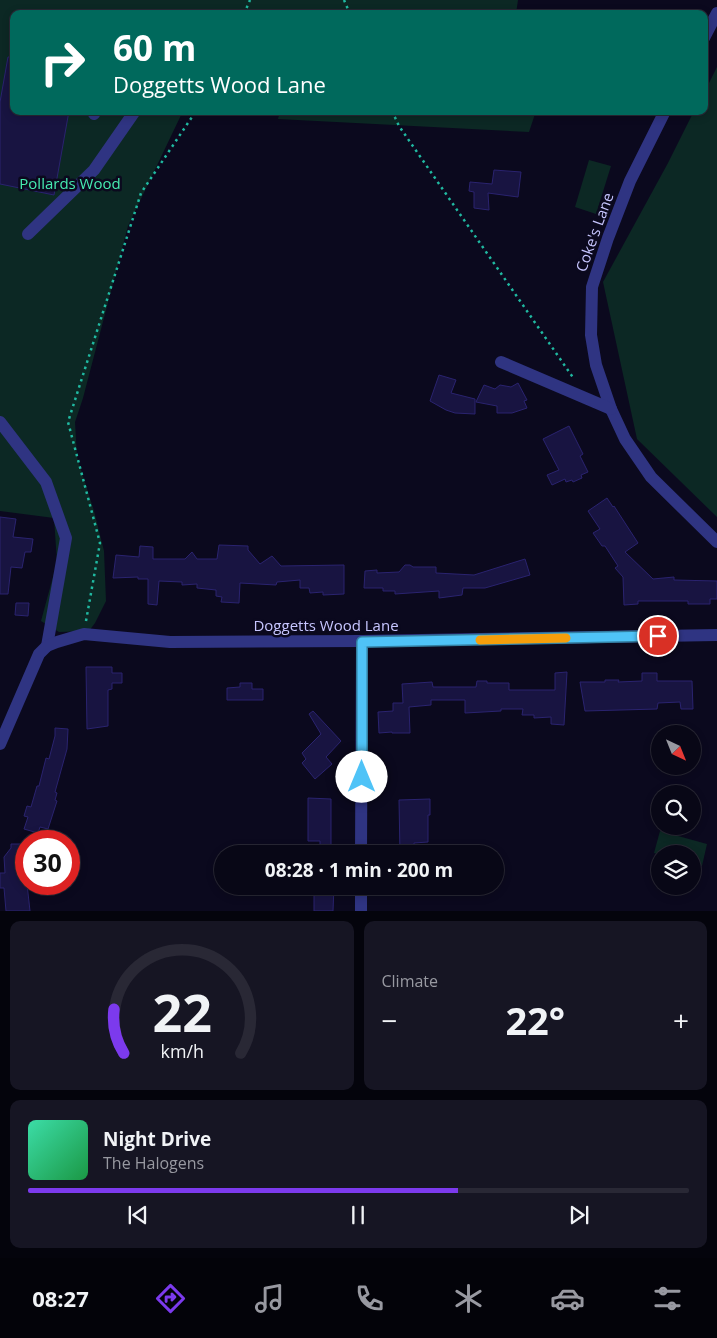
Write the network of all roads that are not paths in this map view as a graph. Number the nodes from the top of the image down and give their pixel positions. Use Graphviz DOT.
graph roads {
  1 [pos="717,12"];
  2 [pos="708,30"];
  3 [pos="132,115"];
  4 [pos="663,115"];
  5 [pos="28,234"];
  6 [pos="500,362"];
  7 [pos="611,409"];
  8 [pos="0,422"];
  9 [pos="717,542"];
  10 [pos="717,635"];
  11 [pos="362,642"];
  12 [pos="47,646"];
  13 [pos="0,744"];
  14 [pos="361,845"];
  15 [pos="361,895"];
  16 [pos="361,910"];
  1 -- 2 [label="street"];
  3 -- 5 [label="street"];
  4 -- 7 [label="street, Coke's Lane"];
  6 -- 7 [label="street"];
  7 -- 9 [label="street, Coke's Lane"];
  8 -- 12 [label="street"];
  10 -- 11 [label="street, Doggetts Wood Lane"];
  11 -- 12 [label="street, Doggetts Wood Lane"];
  11 -- 14 [label="street"];
  12 -- 13 [label="street"];
  15 -- 16 [label="street"];
}
